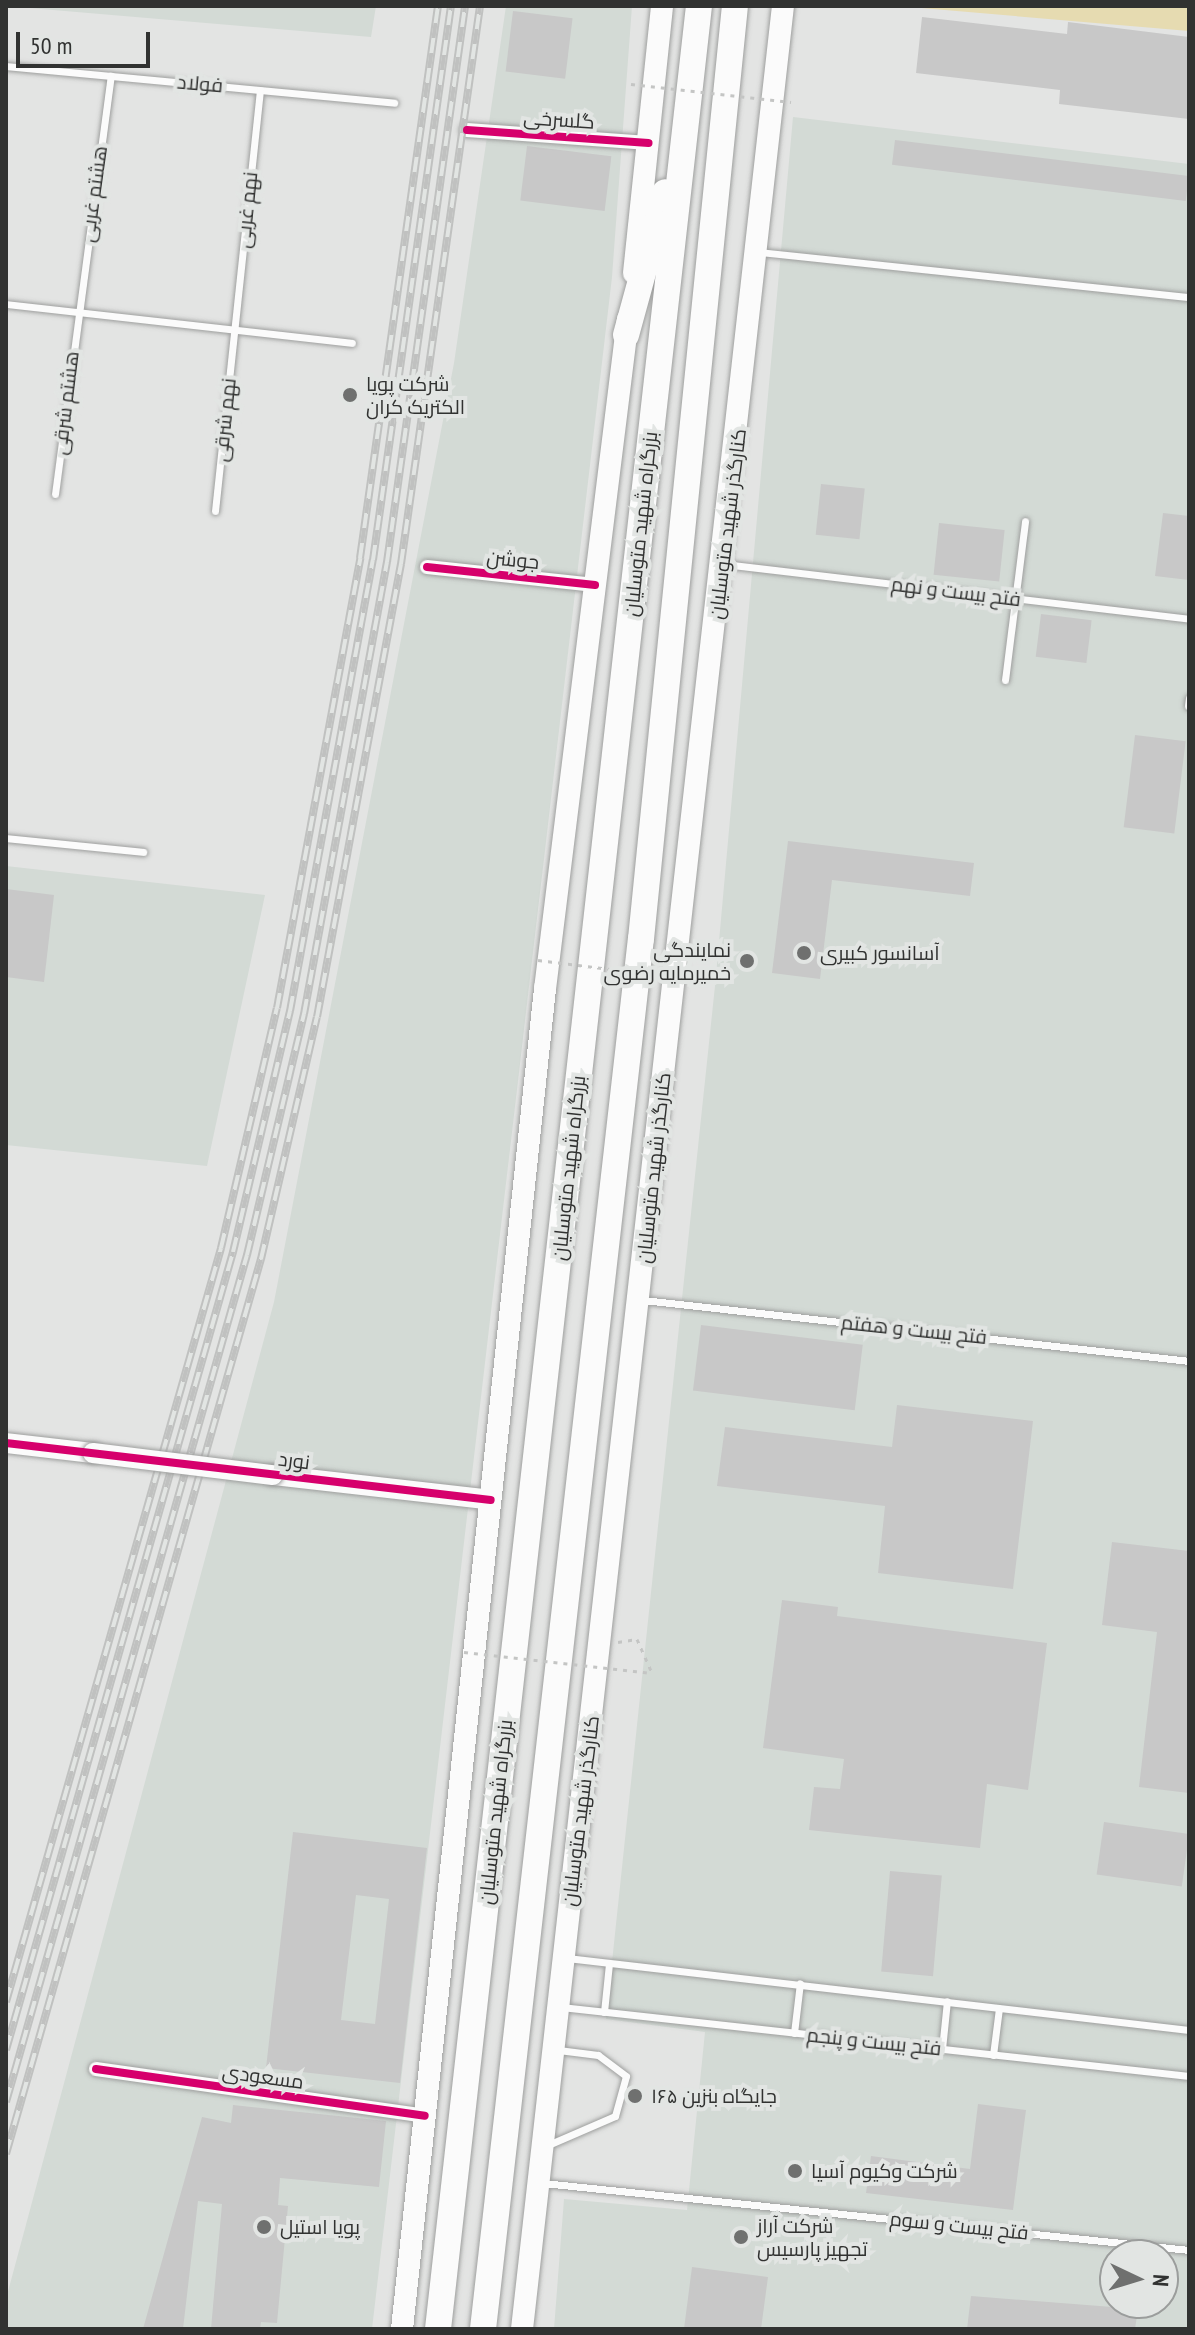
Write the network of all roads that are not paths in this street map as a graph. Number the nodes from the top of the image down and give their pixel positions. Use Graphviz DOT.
graph roads {
  1 [pos="662,6"];
  2 [pos="699,6"];
  3 [pos="735,6"];
  4 [pos="783,6"];
  5 [pos="6,66"];
  6 [pos="111,76"];
  7 [pos="260,90"];
  8 [pos="394,103"];
  9 [pos="687,112"];
  10 [pos="467,130"];
  11 [pos="649,143"];
  12 [pos="759,252"];
  13 [pos="1189,297"];
  14 [pos="6,304"];
  15 [pos="78,312"];
  16 [pos="235,329"];
  17 [pos="626,335"];
  18 [pos="352,343"];
  19 [pos="55,494"];
  20 [pos="215,511"];
  21 [pos="1025,521"];
  22 [pos="723,564"];
  23 [pos="427,567"];
  24 [pos="595,585"];
  25 [pos="1015,599"];
  26 [pos="1189,619"];
  27 [pos="1005,680"];
  28 [pos="6,838"];
  29 [pos="143,852"];
  30 [pos="639,1299"];
  31 [pos="1189,1361"];
  32 [pos="6,1443"];
  33 [pos="491,1500"];
  34 [pos="564,1957"];
  35 [pos="609,1964"];
  36 [pos="800,1983"];
  37 [pos="947,2001"];
  38 [pos="559,2006"];
  39 [pos="999,2008"];
  40 [pos="604,2012"];
  41 [pos="1189,2030"];
  42 [pos="794,2033"];
  43 [pos="942,2049"];
  44 [pos="554,2050"];
  45 [pos="993,2055"];
  46 [pos="96,2069"];
  47 [pos="1189,2076"];
  48 [pos="425,2116"];
  49 [pos="543,2148"];
  50 [pos="539,2182"];
  51 [pos="1189,2250"];
  52 [pos="402,2329"];
  53 [pos="438,2329"];
  54 [pos="483,2329"];
  55 [pos="522,2329"];
  1 -- 11 [label="main road"];
  2 -- 9 [label="highway, بزرگراه شهید متوسلیان"];
  3 -- 54 [label="highway, بزرگراه شهید متوسلیان"];
  4 -- 12 [label="main road, کنارگذر شهید متوسلیان"];
  5 -- 6 [label="lane, فولاد"];
  6 -- 7 [label="lane, فولاد"];
  6 -- 15 [label="lane, هشتم غربی"];
  7 -- 8 [label="lane, فولاد"];
  7 -- 16 [label="lane, نهم غربی"];
  9 -- 17 [label="highway"];
  9 -- 53 [label="highway, بزرگراه شهید متوسلیان"];
  10 -- 11 [label="street, گلسرخی"];
  11 -- 17 [label="main road"];
  12 -- 13 [label="lane"];
  12 -- 22 [label="main road, کنارگذر شهید متوسلیان"];
  14 -- 15 [label="lane"];
  15 -- 16 [label="lane"];
  15 -- 19 [label="lane, هشتم شرقی"];
  16 -- 18 [label="lane"];
  16 -- 20 [label="lane, نهم شرقی"];
  17 -- 24 [label="main road"];
  21 -- 25 [label="lane"];
  22 -- 25 [label="lane, فتح بیست و نهم"];
  22 -- 30 [label="main road, کنارگذر شهید متوسلیان"];
  23 -- 24 [label="street, جوشن"];
  24 -- 33 [label="main road"];
  25 -- 26 [label="lane, فتح بیست و نهم"];
  25 -- 27 [label="lane"];
  28 -- 29 [label="lane"];
  30 -- 31 [label="lane, فتح بیست و هفتم"];
  30 -- 34 [label="main road, کنارگذر شهید متوسلیان"];
  32 -- 33 [label="street, نورد, bridge"];
  33 -- 48 [label="main road"];
  34 -- 35 [label="lane"];
  34 -- 38 [label="main road, کنارگذر شهید متوسلیان"];
  35 -- 36 [label="lane"];
  35 -- 40 [label="lane"];
  36 -- 37 [label="lane"];
  36 -- 42 [label="lane"];
  37 -- 39 [label="lane"];
  37 -- 43 [label="lane"];
  38 -- 40 [label="lane, فتح بیست و پنجم"];
  38 -- 44 [label="main road, کنارگذر شهید متوسلیان"];
  39 -- 41 [label="lane"];
  39 -- 45 [label="lane"];
  40 -- 42 [label="lane, فتح بیست و پنجم"];
  42 -- 43 [label="lane, فتح بیست و پنجم"];
  43 -- 45 [label="lane, فتح بیست و پنجم"];
  44 -- 49 [label="main road, کنارگذر شهید متوسلیان"];
  44 -- 49 [label="lane"];
  45 -- 47 [label="lane, فتح بیست و پنجم"];
  46 -- 48 [label="street, مسعودی"];
  48 -- 52 [label="main road"];
  49 -- 50 [label="main road, کنارگذر شهید متوسلیان"];
  50 -- 51 [label="lane, فتح بیست و سوم"];
  50 -- 55 [label="main road, کنارگذر شهید متوسلیان"];
}
